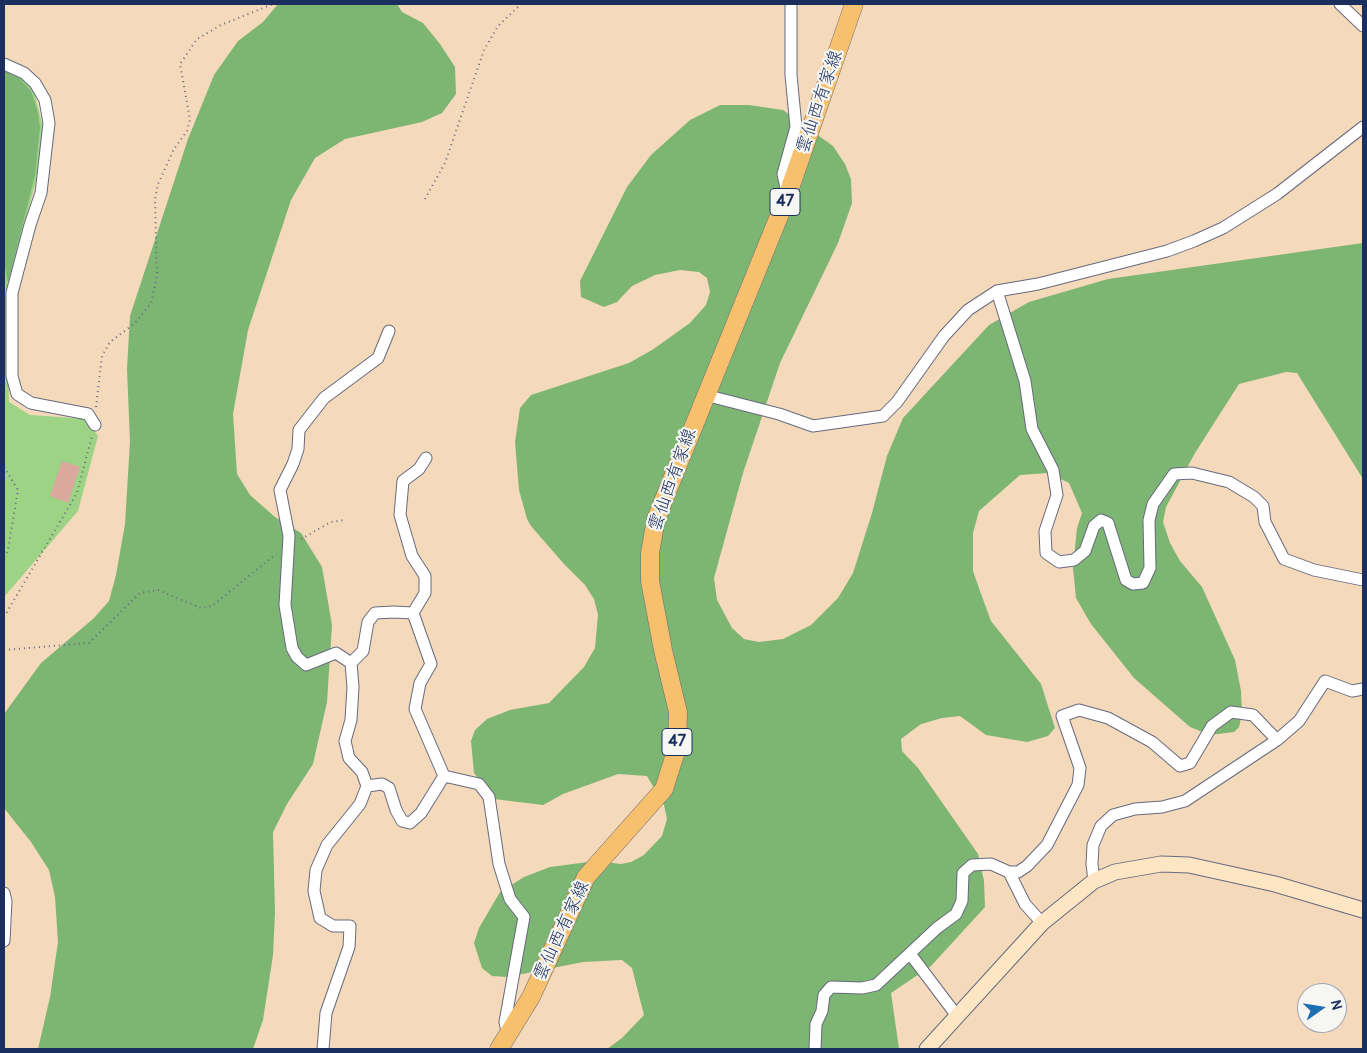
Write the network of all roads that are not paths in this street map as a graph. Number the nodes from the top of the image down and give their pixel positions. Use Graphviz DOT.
graph roads {
  1 [pos="791,4"];
  2 [pos="854,4"];
  3 [pos="1340,4"];
  4 [pos="1363,26"];
  5 [pos="4,64"];
  6 [pos="1363,127"];
  7 [pos="788,194"];
  8 [pos="997,290"];
  9 [pos="389,331"];
  10 [pos="704,395"];
  11 [pos="95,425"];
  12 [pos="426,458"];
  13 [pos="1363,580"];
  14 [pos="413,613"];
  15 [pos="351,663"];
  16 [pos="1363,689"];
  17 [pos="1277,740"];
  18 [pos="444,776"];
  19 [pos="367,786"];
  20 [pos="1009,872"];
  21 [pos="1094,881"];
  22 [pos="4,893"];
  23 [pos="1363,910"];
  24 [pos="1042,924"];
  25 [pos="4,941"];
  26 [pos="911,955"];
  27 [pos="822,1012"];
  28 [pos="957,1016"];
  29 [pos="504,1043"];
  30 [pos="323,1049"];
  31 [pos="815,1049"];
  32 [pos="823,1049"];
  33 [pos="928,1049"];
  1 -- 7 [label="street"];
  2 -- 7 [label="main road, 雲仙西有家線 / 47"];
  3 -- 4 [label="street"];
  5 -- 11 [label="street"];
  6 -- 8 [label="street"];
  7 -- 10 [label="main road, 雲仙西有家線 / 47"];
  8 -- 10 [label="street"];
  8 -- 13 [label="street"];
  9 -- 15 [label="street"];
  10 -- 29 [label="main road, 雲仙西有家線 / 47"];
  12 -- 14 [label="street"];
  14 -- 15 [label="street"];
  14 -- 18 [label="street"];
  15 -- 19 [label="street"];
  16 -- 17 [label="street"];
  17 -- 20 [label="street"];
  17 -- 21 [label="street"];
  18 -- 19 [label="street"];
  18 -- 29 [label="street"];
  19 -- 30 [label="street"];
  20 -- 24 [label="street"];
  20 -- 26 [label="street"];
  21 -- 23 [label="street"];
  21 -- 24 [label="street"];
  22 -- 25 [label="street"];
  24 -- 28 [label="street"];
  26 -- 27 [label="street"];
  26 -- 28 [label="street"];
  27 -- 31 [label="street"];
  27 -- 32 [label="street"];
  28 -- 33 [label="street"];
}
